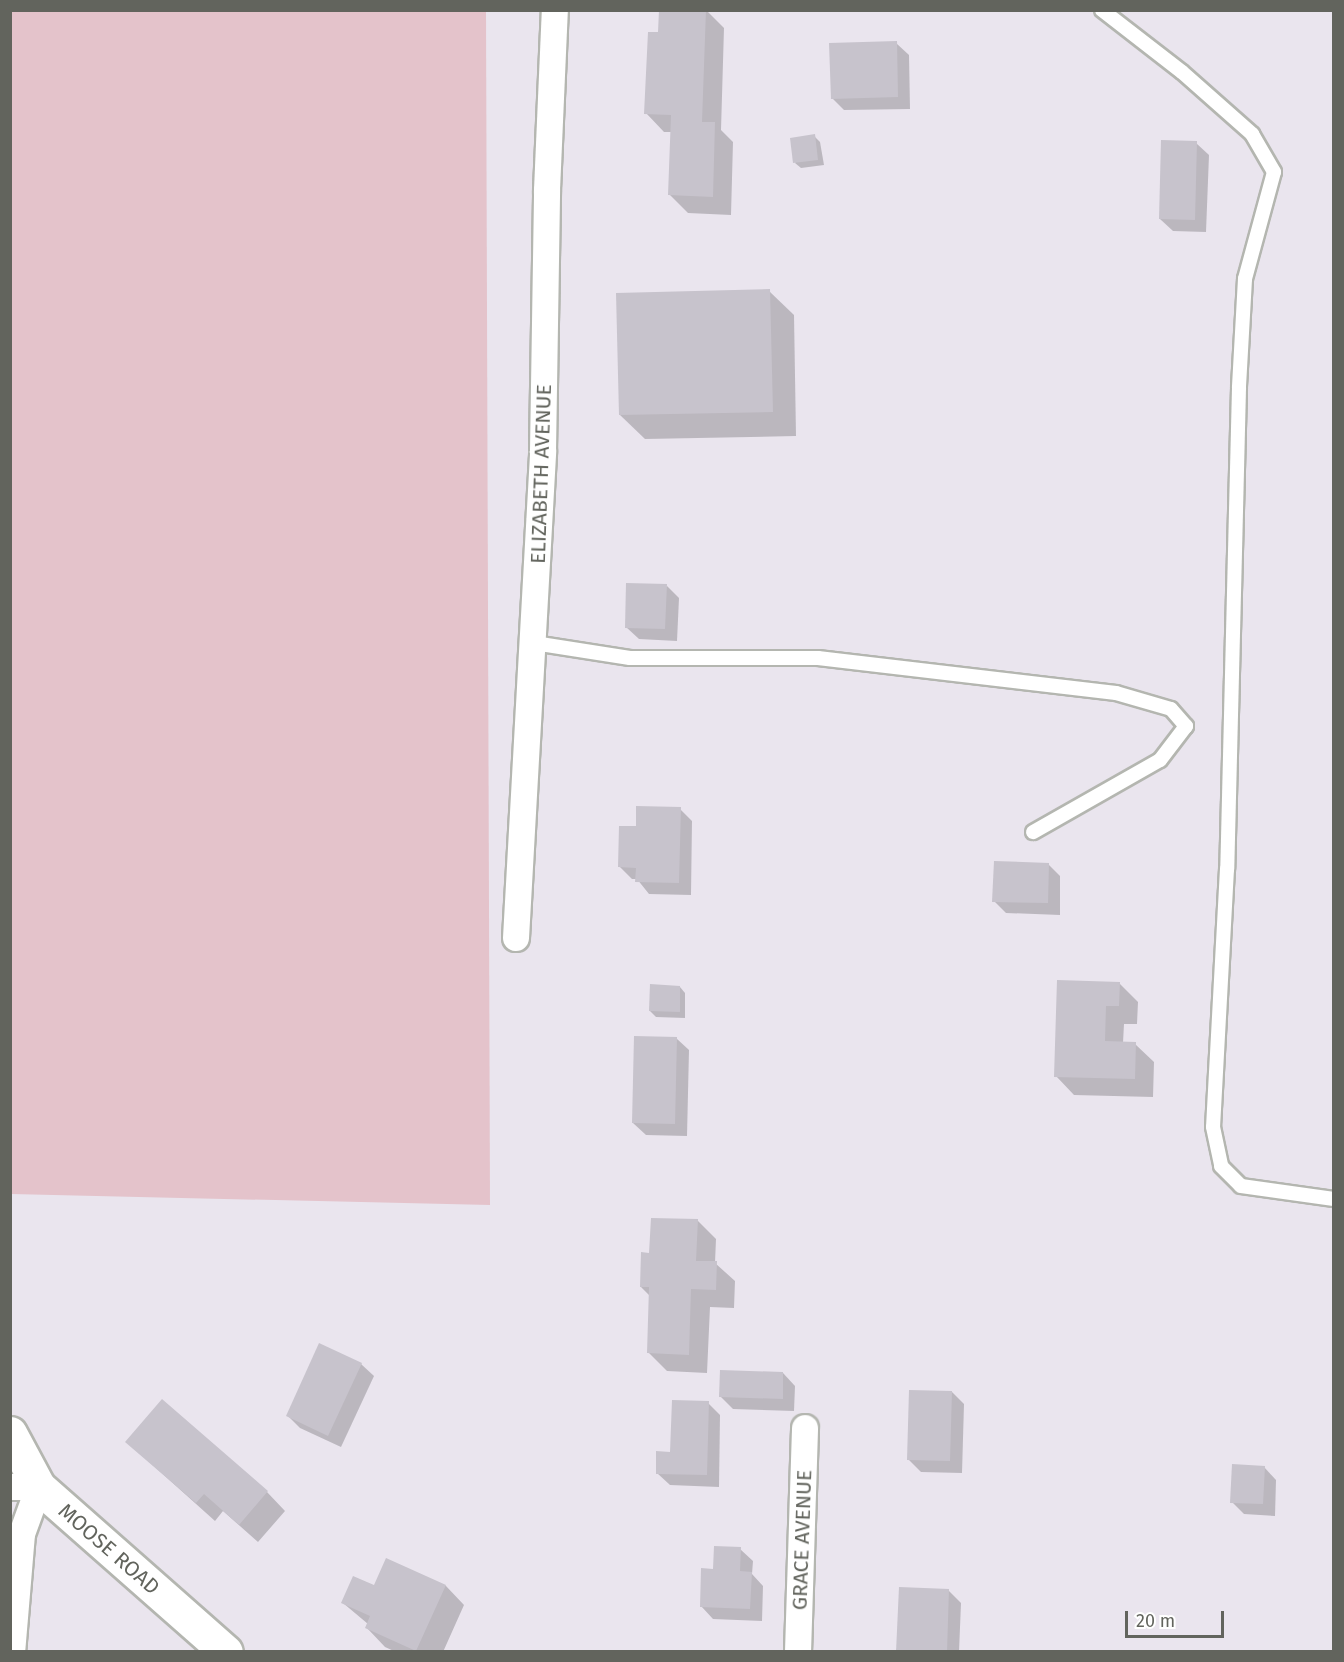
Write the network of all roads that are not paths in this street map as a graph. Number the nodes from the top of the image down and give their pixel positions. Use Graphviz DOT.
graph roads {
  1 [pos="555,10"];
  2 [pos="1102,10"];
  3 [pos="534,642"];
  4 [pos="1033,832"];
  5 [pos="516,938"];
  6 [pos="1334,1199"];
  7 [pos="806,1428"];
  8 [pos="10,1433"];
  9 [pos="25,1487"];
  10 [pos="12,1652"];
  11 [pos="226,1652"];
  12 [pos="798,1652"];
  1 -- 3 [label="street, ELIZABETH AVENUE"];
  2 -- 6 [label="lane"];
  3 -- 4 [label="lane"];
  3 -- 5 [label="street, ELIZABETH AVENUE"];
  7 -- 12 [label="street, GRACE AVENUE"];
  8 -- 9 [label="street, MOOSE ROAD"];
  9 -- 10 [label="street"];
  9 -- 11 [label="street, MOOSE ROAD"];
}
